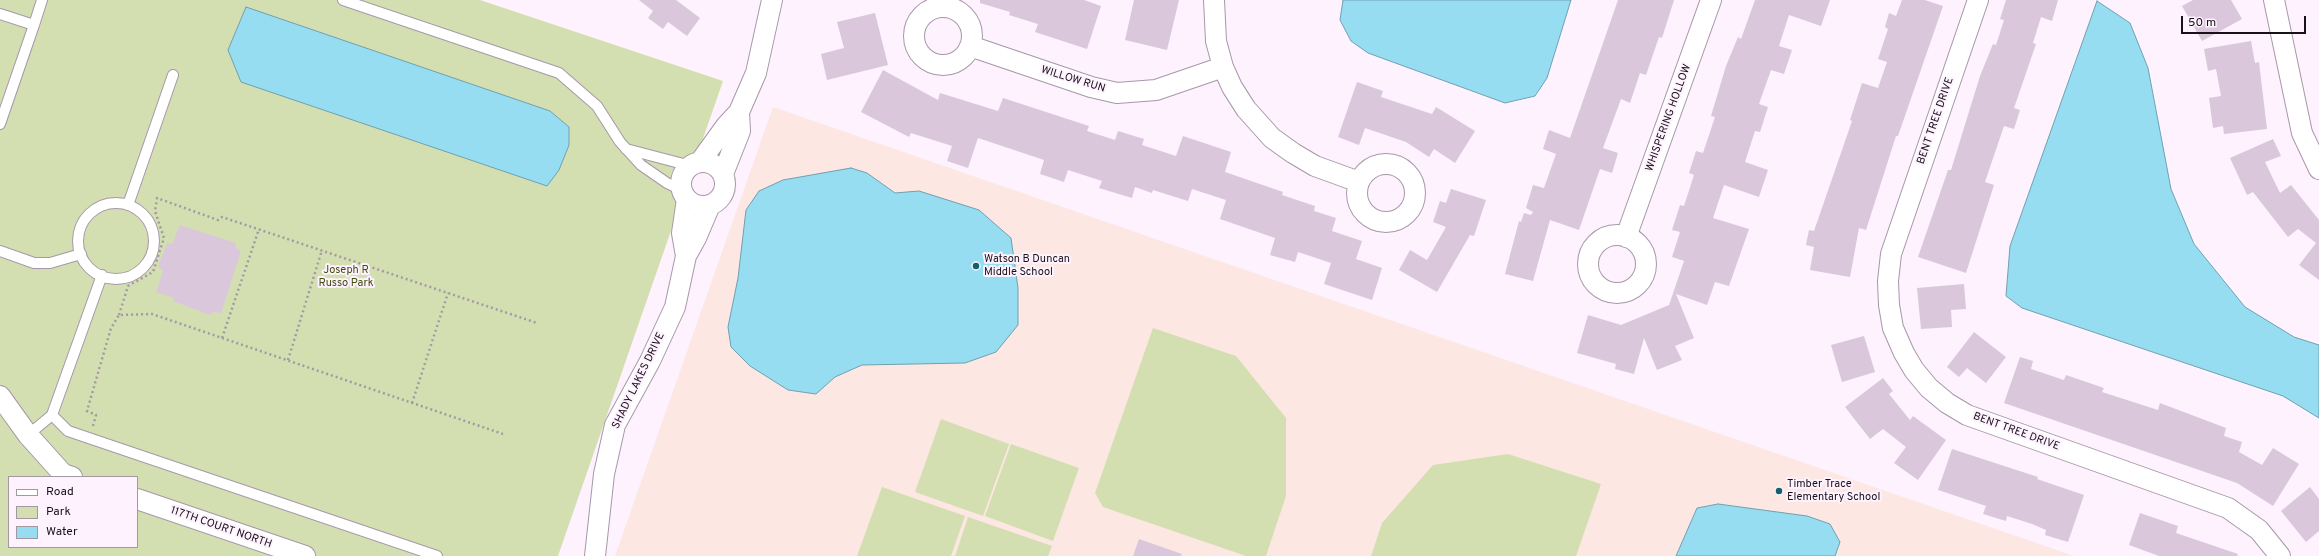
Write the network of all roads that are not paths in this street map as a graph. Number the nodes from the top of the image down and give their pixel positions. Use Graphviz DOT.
graph roads {
  1 [pos="42,0"];
  2 [pos="343,0"];
  3 [pos="772,0"];
  4 [pos="1214,0"];
  5 [pos="1711,0"];
  6 [pos="1978,0"];
  7 [pos="2274,0"];
  8 [pos="0,14"];
  9 [pos="34,25"];
  10 [pos="970,46"];
  11 [pos="1223,66"];
  12 [pos="173,75"];
  13 [pos="739,112"];
  14 [pos="0,124"];
  15 [pos="626,149"];
  16 [pos="696,164"];
  17 [pos="2319,169"];
  18 [pos="723,174"];
  19 [pos="1359,182"];
  20 [pos="685,194"];
  21 [pos="128,205"];
  22 [pos="710,205"];
  23 [pos="1626,237"];
  24 [pos="0,251"];
  25 [pos="81,254"];
  26 [pos="686,256"];
  27 [pos="102,275"];
  28 [pos="0,396"];
  29 [pos="52,415"];
  30 [pos="28,435"];
  31 [pos="69,476"];
  32 [pos="138,499"];
  33 [pos="415,552"];
  34 [pos="305,556"];
  35 [pos="437,556"];
  36 [pos="595,556"];
  37 [pos="2280,556"];
  1 -- 9 [label="lane"];
  2 -- 15 [label="lane"];
  3 -- 13 [label="street"];
  4 -- 11 [label="street"];
  5 -- 23 [label="street, WHISPERING HOLLOW"];
  6 -- 37 [label="street, BENT TREE DRIVE"];
  7 -- 17 [label="street"];
  8 -- 9 [label="lane"];
  9 -- 14 [label="lane"];
  10 -- 11 [label="street, WILLOW RUN"];
  11 -- 19 [label="street"];
  12 -- 21 [label="lane"];
  13 -- 16 [label="street"];
  13 -- 18 [label="street"];
  15 -- 16 [label="lane"];
  15 -- 20 [label="lane"];
  16 -- 18 [label="street"];
  16 -- 20 [label="street"];
  18 -- 22 [label="street"];
  20 -- 22 [label="street"];
  20 -- 26 [label="street, SHADY LAKES DRIVE"];
  21 -- 25 [label="lane"];
  21 -- 27 [label="lane"];
  22 -- 26 [label="street, SHADY LAKES DRIVE"];
  24 -- 25 [label="lane"];
  25 -- 27 [label="lane"];
  26 -- 36 [label="street, SHADY LAKES DRIVE"];
  27 -- 29 [label="lane"];
  28 -- 30 [label="street"];
  29 -- 30 [label="lane"];
  29 -- 33 [label="lane"];
  30 -- 31 [label="street"];
  32 -- 34 [label="street, 117TH COURT NORTH"];
  33 -- 35 [label="lane"];
}
